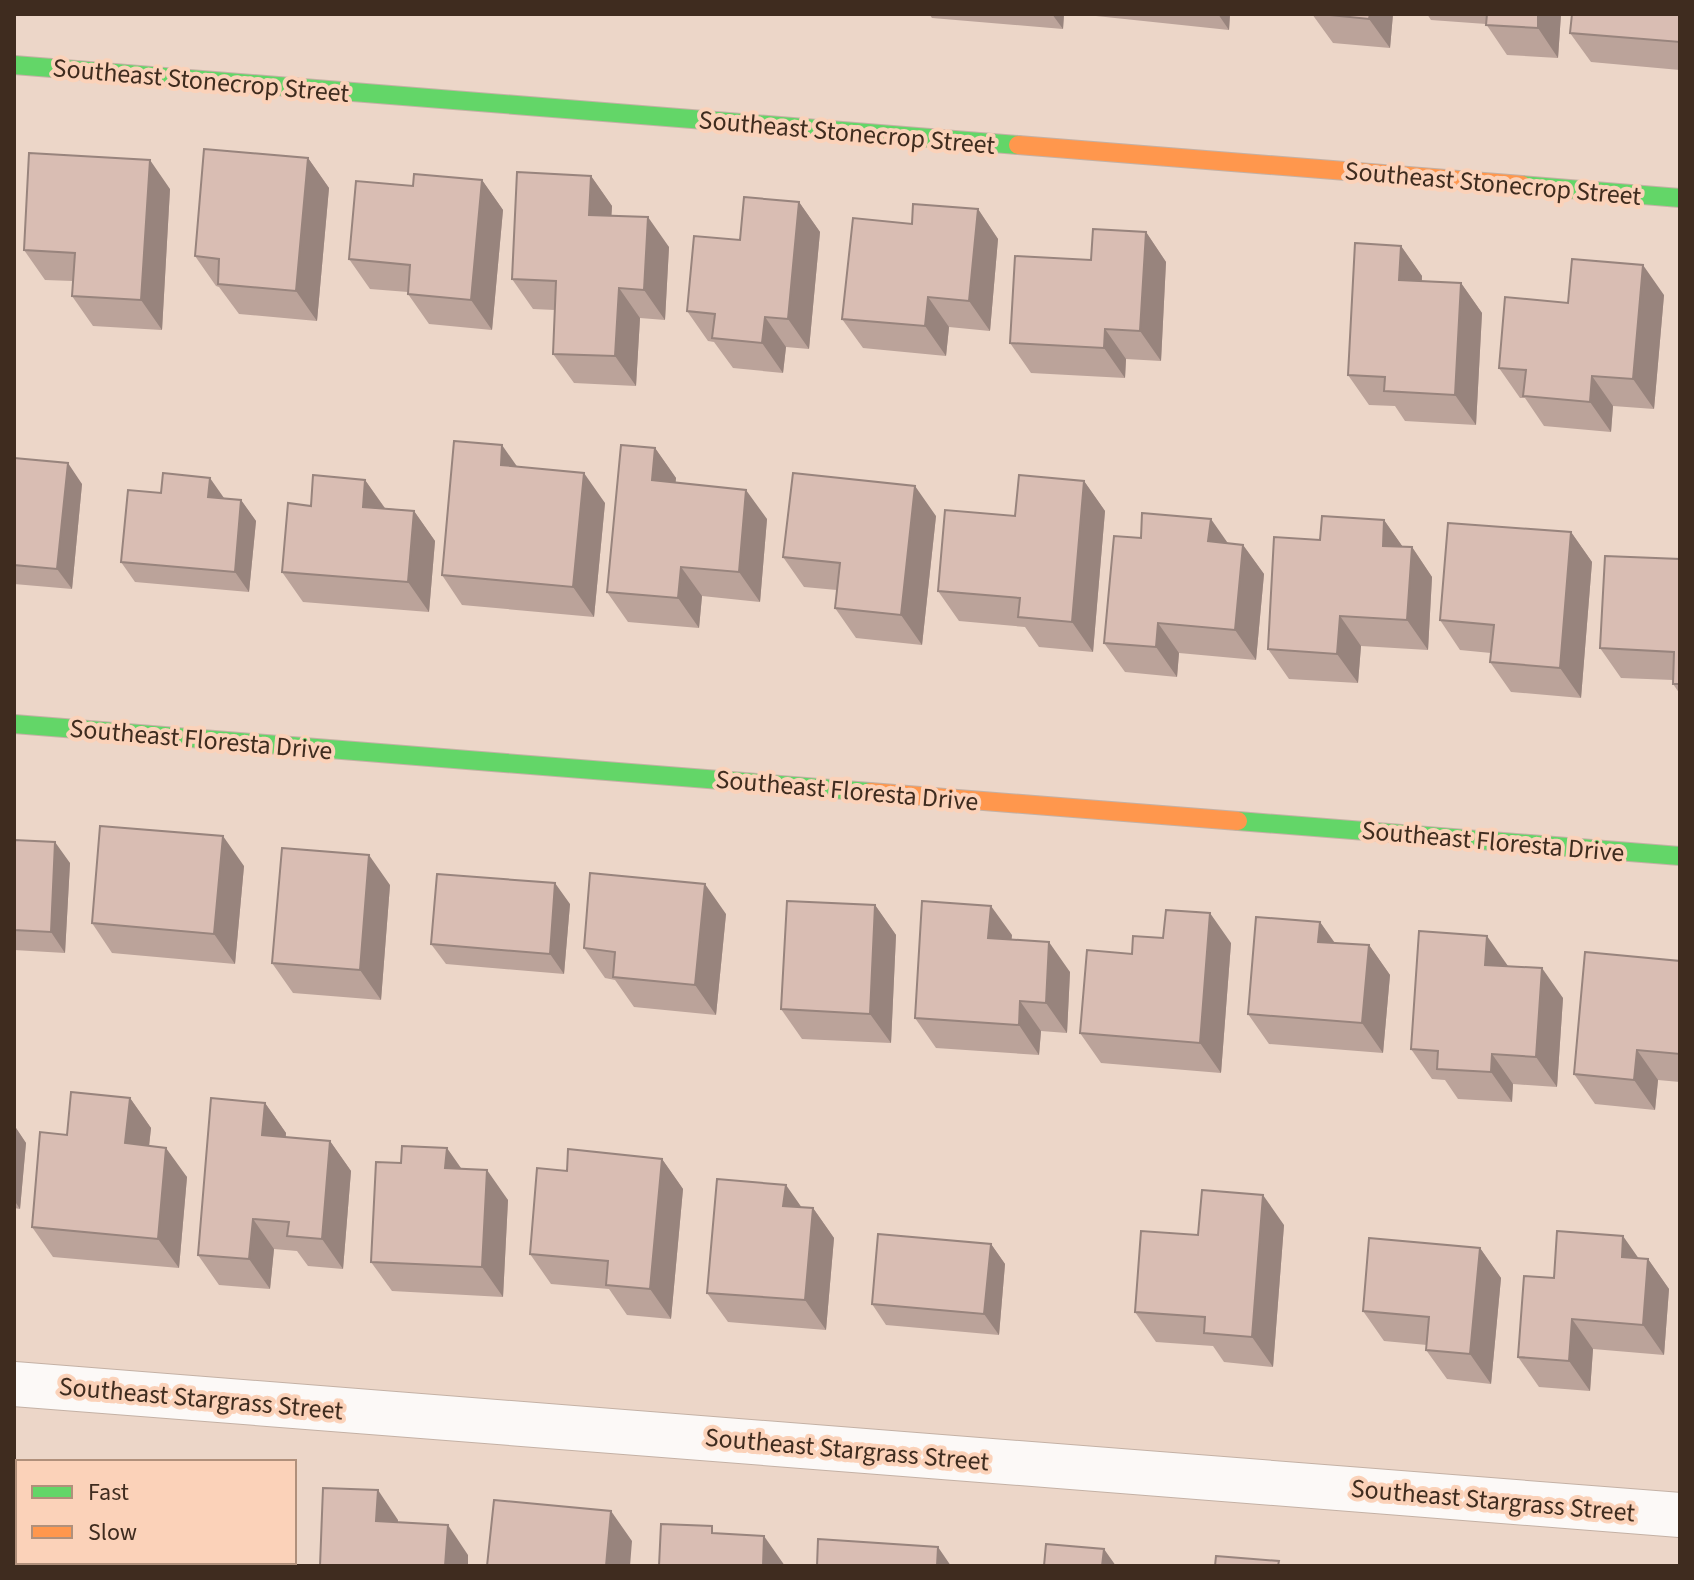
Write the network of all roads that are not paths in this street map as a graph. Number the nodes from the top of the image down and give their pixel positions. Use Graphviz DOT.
graph roads {
  1 [pos="14,65"];
  2 [pos="1680,198"];
  3 [pos="14,724"];
  4 [pos="1680,856"];
  5 [pos="14,1384"];
  6 [pos="1680,1515"];
  1 -- 2 [label="street, Southeast Stonecrop Street"];
  3 -- 4 [label="street, Southeast Floresta Drive"];
  5 -- 6 [label="street, Southeast Stargrass Street"];
}
